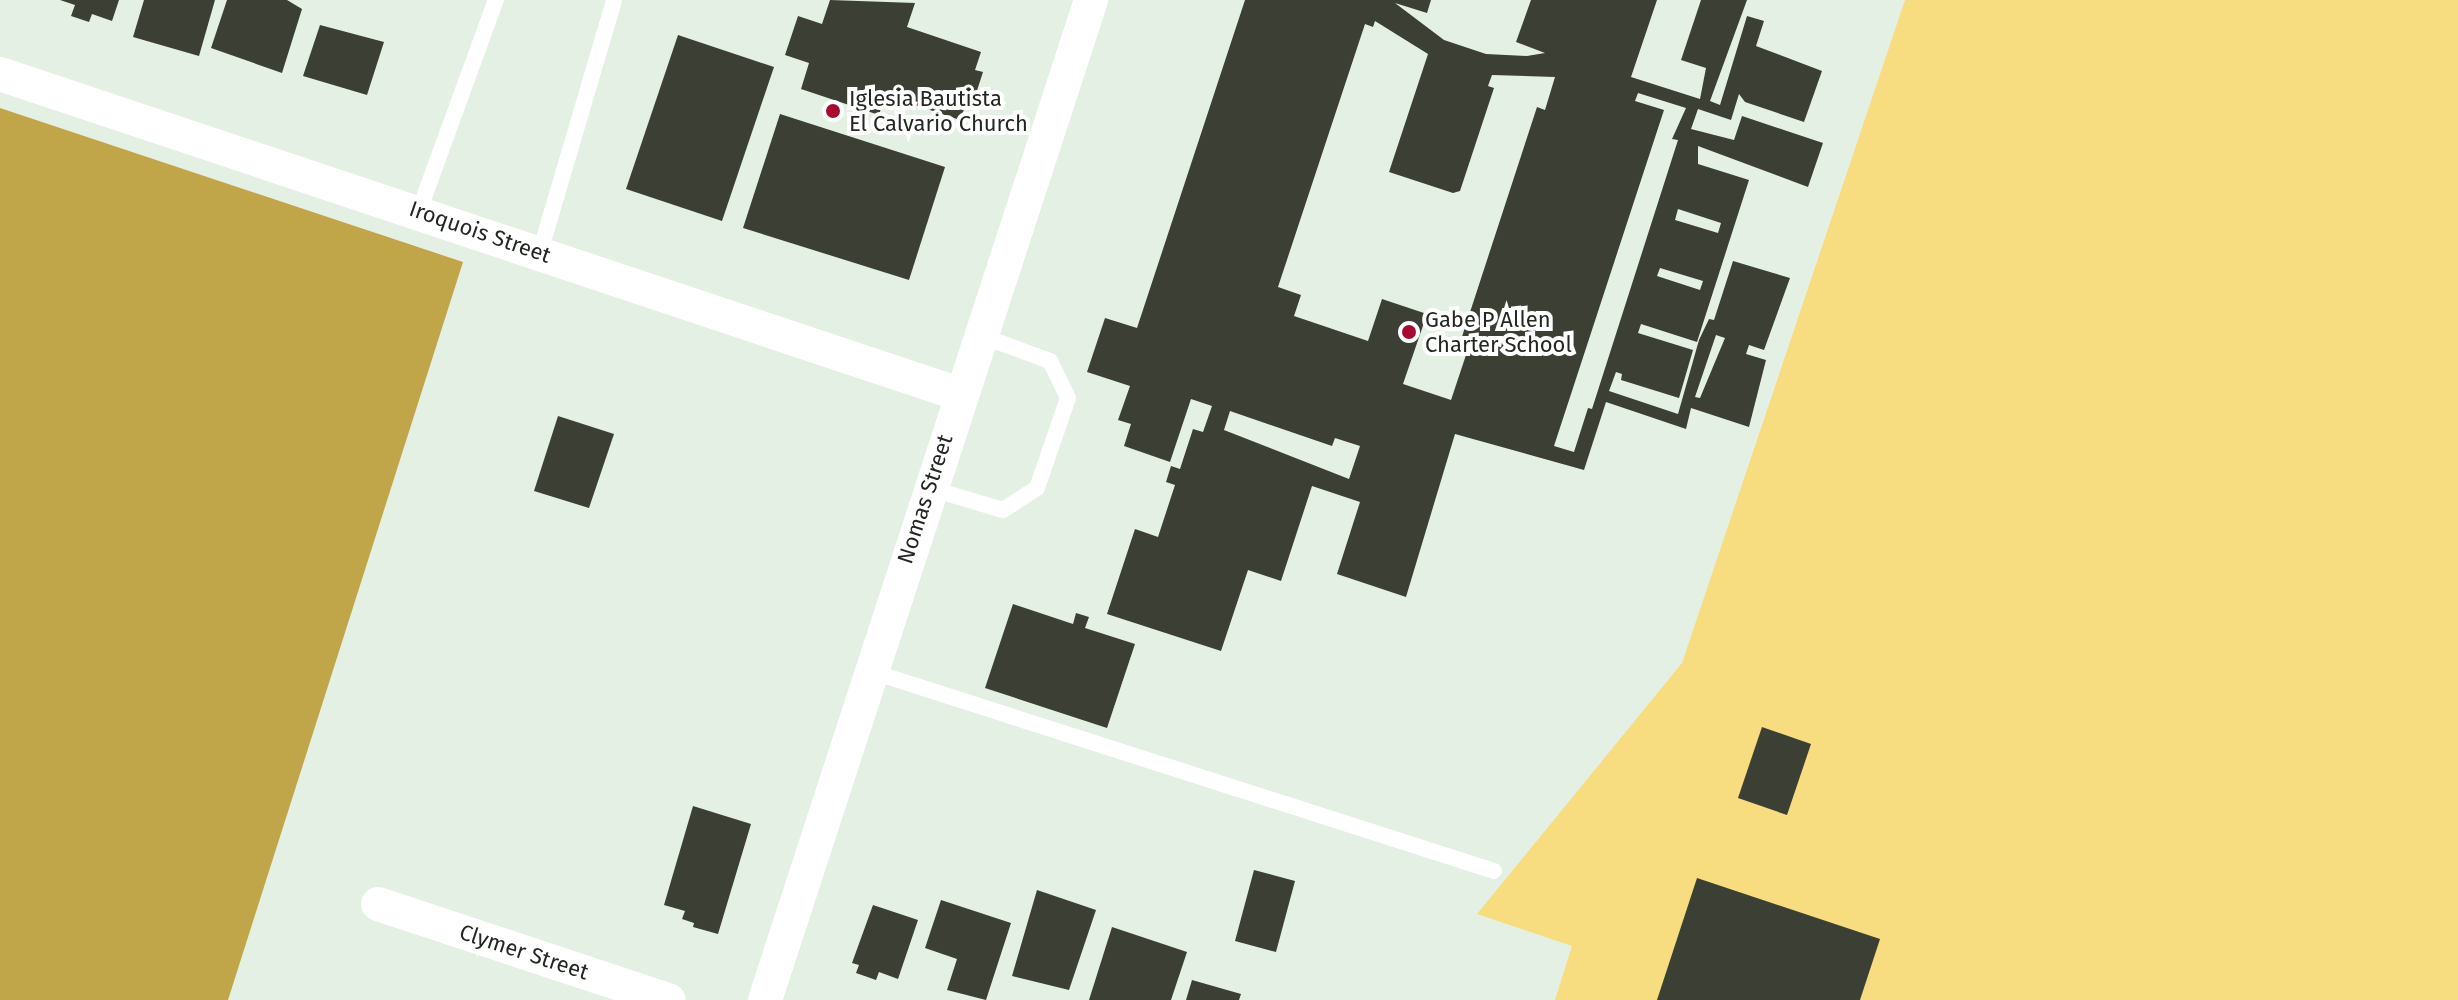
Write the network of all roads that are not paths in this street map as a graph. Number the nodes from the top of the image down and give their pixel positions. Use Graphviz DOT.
graph roads {
  1 [pos="496,0"];
  2 [pos="614,0"];
  3 [pos="1091,0"];
  4 [pos="0,74"];
  5 [pos="419,211"];
  6 [pos="540,252"];
  7 [pos="979,335"];
  8 [pos="959,394"];
  9 [pos="929,488"];
  10 [pos="869,671"];
  11 [pos="1494,871"];
  12 [pos="378,904"];
  13 [pos="669,1000"];
  14 [pos="765,1000"];
  1 -- 5 [label="lane"];
  2 -- 6 [label="lane"];
  3 -- 7 [label="street, Nomas Street"];
  4 -- 5 [label="street, Iroquois Street"];
  5 -- 6 [label="street, Iroquois Street"];
  6 -- 8 [label="street, Iroquois Street"];
  7 -- 8 [label="street, Nomas Street"];
  7 -- 9 [label="lane"];
  8 -- 9 [label="street, Nomas Street"];
  9 -- 10 [label="street, Nomas Street"];
  10 -- 11 [label="lane"];
  10 -- 14 [label="street, Nomas Street"];
  12 -- 13 [label="street, Clymer Street"];
}
